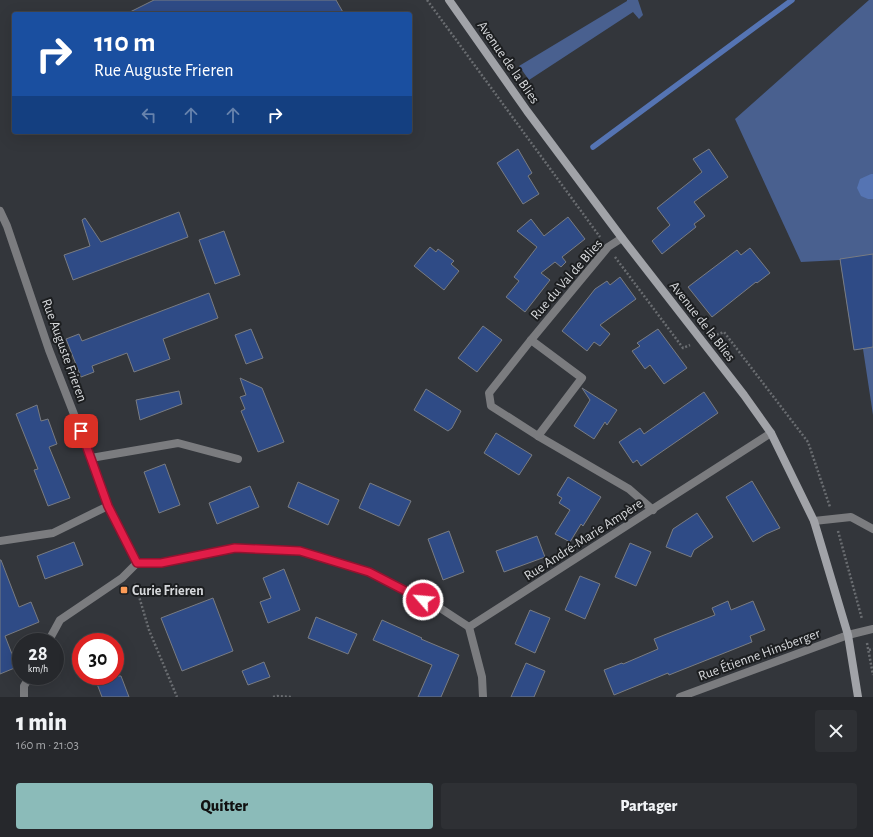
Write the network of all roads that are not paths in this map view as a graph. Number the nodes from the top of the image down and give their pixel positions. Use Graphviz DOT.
graph roads {
  1 [pos="448,0"];
  2 [pos="0,211"];
  3 [pos="3,228"];
  4 [pos="622,238"];
  5 [pos="531,340"];
  6 [pos="771,433"];
  7 [pos="538,436"];
  8 [pos="91,458"];
  9 [pos="238,459"];
  10 [pos="108,506"];
  11 [pos="653,510"];
  12 [pos="814,521"];
  13 [pos="873,529"];
  14 [pos="0,541"];
  15 [pos="137,563"];
  16 [pos="469,627"];
  17 [pos="873,629"];
  18 [pos="53,633"];
  19 [pos="848,635"];
  20 [pos="25,685"];
  21 [pos="24,697"];
  22 [pos="483,697"];
  23 [pos="680,697"];
  24 [pos="858,697"];
  1 -- 4 [label="main road, Avenue de la Blies"];
  2 -- 3 [label="street, Rue Auguste Frieren"];
  3 -- 8 [label="street, Rue Auguste Frieren"];
  4 -- 5 [label="street, Rue du Val de Blies"];
  4 -- 6 [label="main road, Avenue de la Blies"];
  5 -- 7 [label="street, Rue du Val de Blies"];
  5 -- 7 [label="street, Rue du Val de Blies"];
  6 -- 11 [label="street, Rue André-Marie Ampère"];
  6 -- 12 [label="main road, Avenue de la Blies"];
  7 -- 11 [label="street, Rue du Val de Blies"];
  8 -- 9 [label="street"];
  8 -- 10 [label="street, Rue Auguste Frieren"];
  10 -- 14 [label="street"];
  10 -- 15 [label="street, Rue Auguste Frieren"];
  11 -- 16 [label="street, Rue André-Marie Ampère"];
  12 -- 13 [label="street"];
  12 -- 19 [label="main road, Avenue de la Blies"];
  15 -- 16 [label="street"];
  15 -- 18 [label="street"];
  16 -- 22 [label="street"];
  17 -- 19 [label="street, Rue Étienne Hinsberger"];
  19 -- 23 [label="street, Rue Étienne Hinsberger"];
  19 -- 24 [label="main road, Avenue de la Blies"];
  20 -- 21 [label="street"];
}
